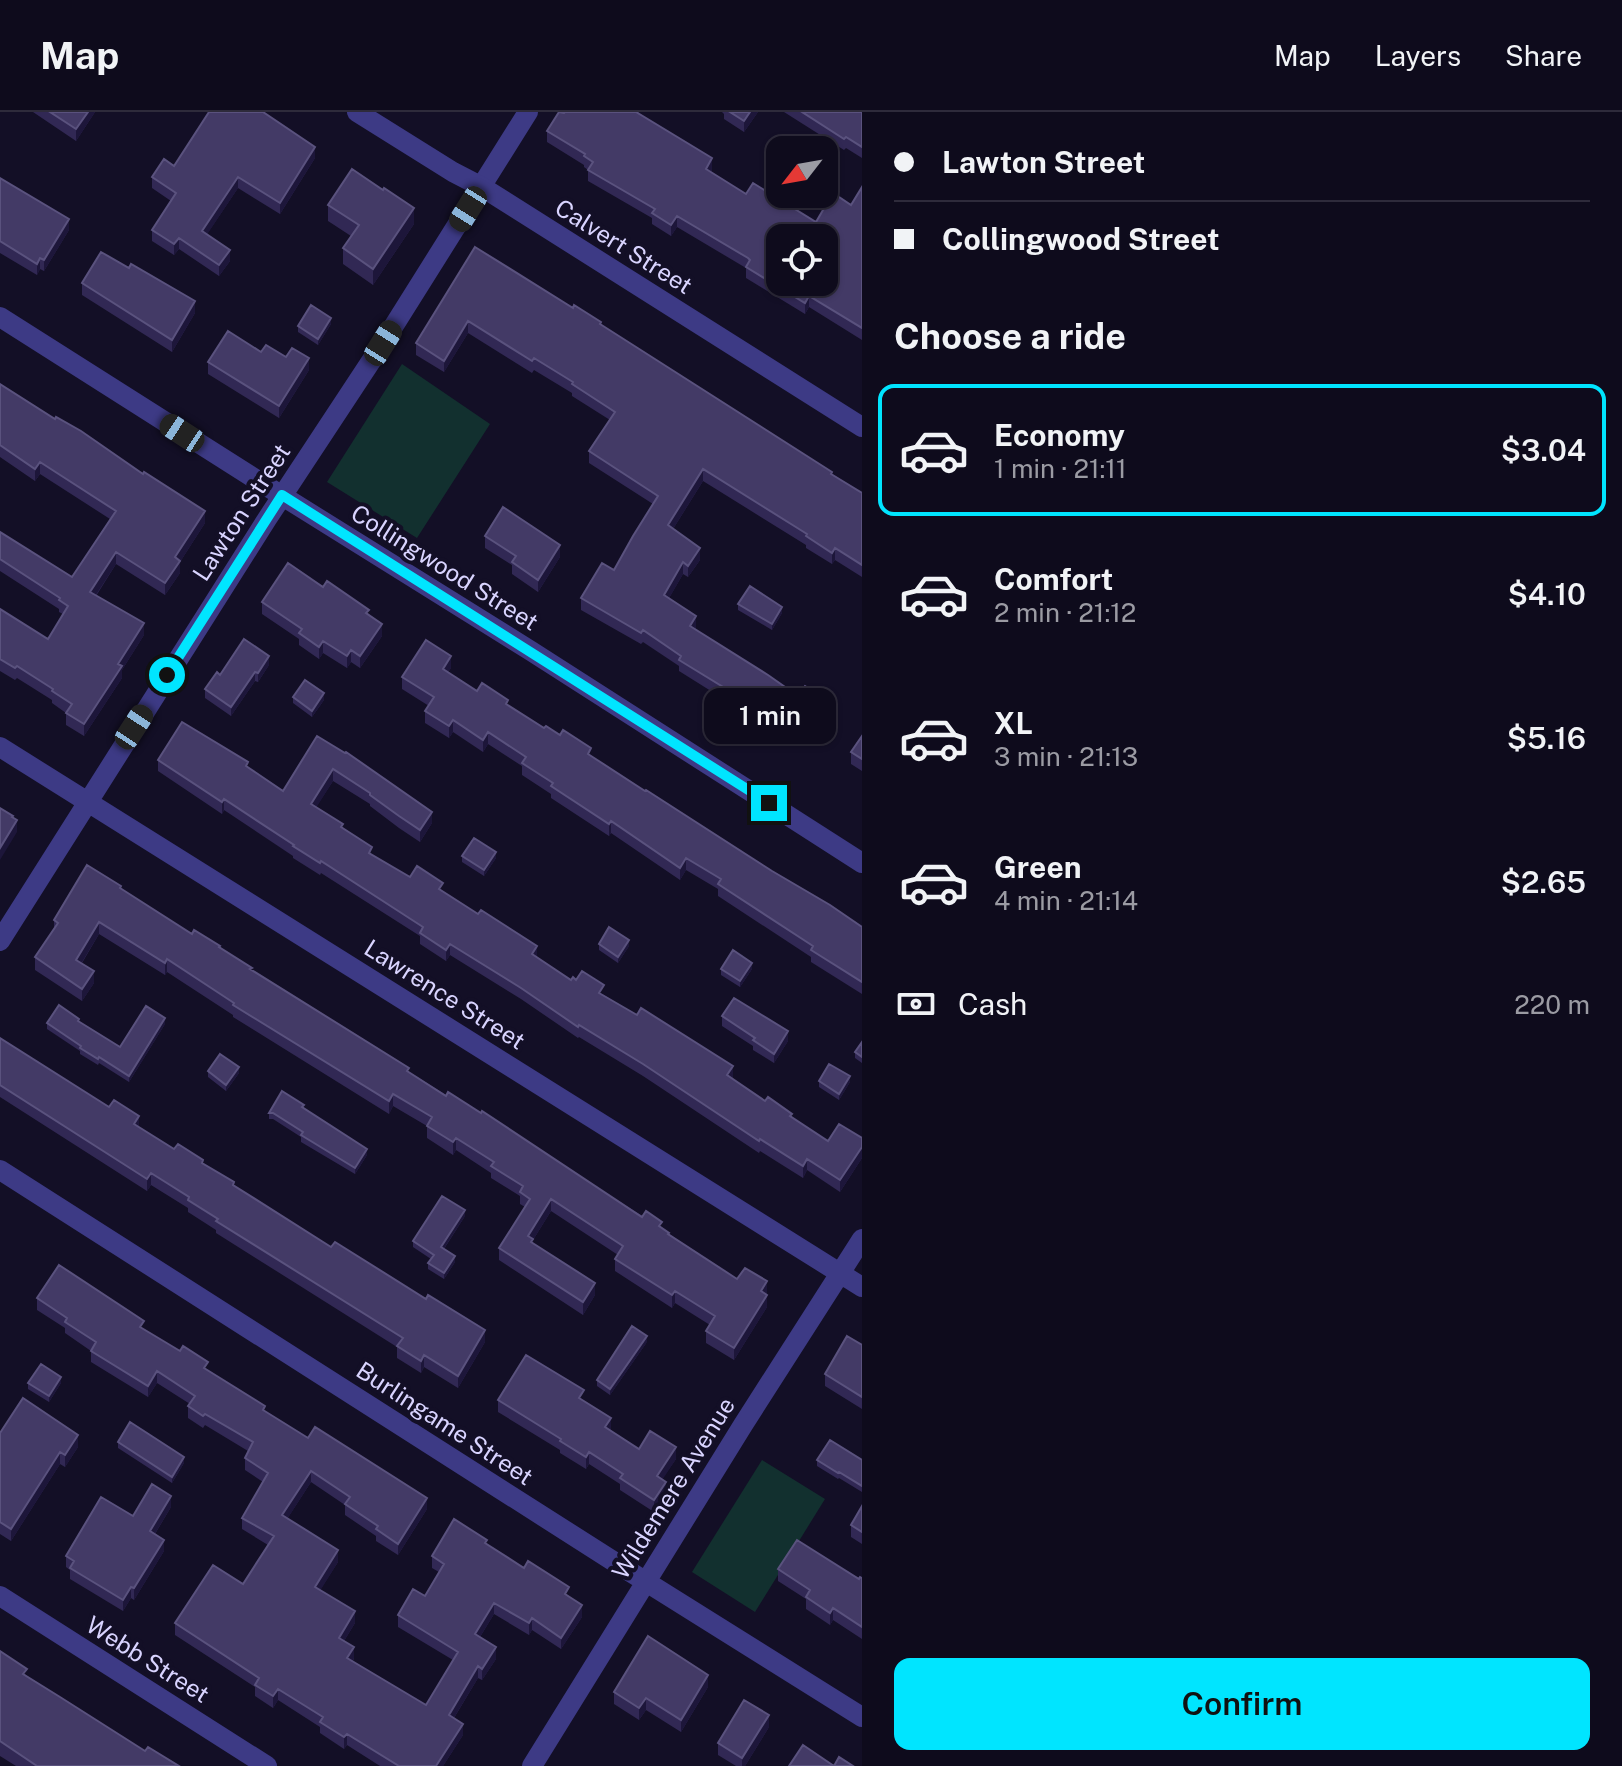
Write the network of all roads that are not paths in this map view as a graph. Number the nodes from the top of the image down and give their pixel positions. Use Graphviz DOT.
graph roads {
  1 [pos="357,112"];
  2 [pos="528,112"];
  3 [pos="482,187"];
  4 [pos="0,317"];
  5 [pos="862,427"];
  6 [pos="282,495"];
  7 [pos="0,747"];
  8 [pos="87,801"];
  9 [pos="862,863"];
  10 [pos="0,941"];
  11 [pos="0,1170"];
  12 [pos="862,1239"];
  13 [pos="840,1273"];
  14 [pos="862,1287"];
  15 [pos="646,1581"];
  16 [pos="0,1596"];
  17 [pos="862,1717"];
  18 [pos="267,1766"];
  19 [pos="532,1766"];
  1 -- 3 [label="street, Calvert Street"];
  2 -- 3 [label="street, Lawton Street"];
  3 -- 5 [label="street, Calvert Street"];
  3 -- 6 [label="street, Lawton Street"];
  4 -- 6 [label="street, Collingwood Street"];
  6 -- 8 [label="street, Lawton Street"];
  6 -- 9 [label="street, Collingwood Street"];
  7 -- 8 [label="street, Lawrence Street"];
  8 -- 10 [label="street, Lawton Street"];
  8 -- 13 [label="street, Lawrence Street"];
  11 -- 15 [label="street, Burlingame Street"];
  12 -- 13 [label="street, Wildemere Avenue"];
  13 -- 14 [label="street, Lawrence Street"];
  13 -- 15 [label="street, Wildemere Avenue"];
  15 -- 17 [label="street, Burlingame Street"];
  15 -- 19 [label="street, Wildemere Avenue"];
  16 -- 18 [label="street, Webb Street"];
}
